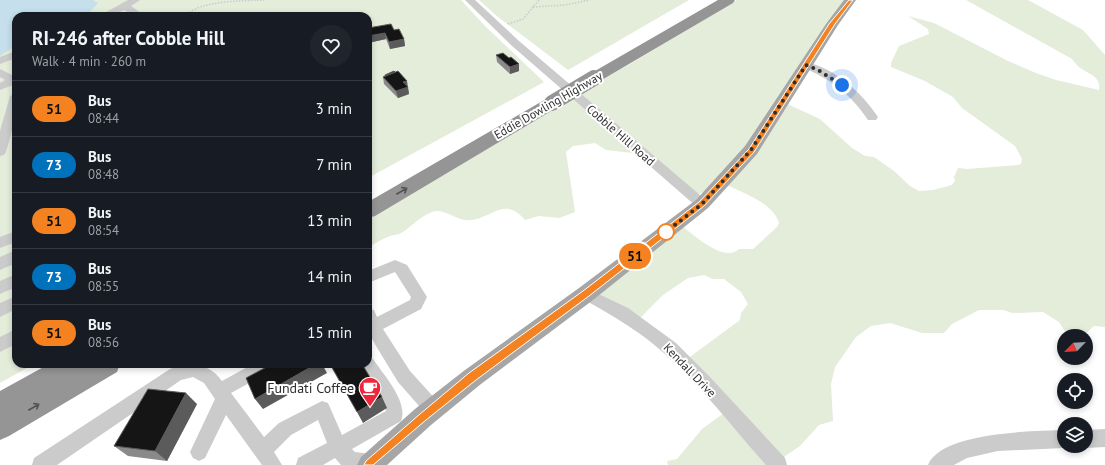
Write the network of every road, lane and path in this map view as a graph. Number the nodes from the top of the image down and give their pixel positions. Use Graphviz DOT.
graph roads {
  1 [pos="135,0"];
  2 [pos="215,0"];
  3 [pos="264,0"];
  4 [pos="470,0"];
  5 [pos="539,0"];
  6 [pos="590,0"];
  7 [pos="709,0"];
  8 [pos="728,0"];
  9 [pos="850,0"];
  10 [pos="206,2"];
  11 [pos="200,4"];
  12 [pos="125,6"];
  13 [pos="191,7"];
  14 [pos="533,7"];
  15 [pos="112,12"];
  16 [pos="134,12"];
  17 [pos="188,12"];
  18 [pos="498,27"];
  19 [pos="12,56"];
  20 [pos="0,61"];
  21 [pos="806,65"];
  22 [pos="0,72"];
  23 [pos="589,74"];
  24 [pos="12,80"];
  25 [pos="12,82"];
  26 [pos="0,87"];
  27 [pos="548,98"];
  28 [pos="12,108"];
  29 [pos="872,117"];
  30 [pos="3,134"];
  31 [pos="0,152"];
  32 [pos="372,192"];
  33 [pos="702,204"];
  34 [pos="372,208"];
  35 [pos="12,238"];
  36 [pos="0,243"];
  37 [pos="12,258"];
  38 [pos="0,264"];
  39 [pos="372,275"];
  40 [pos="12,282"];
  41 [pos="0,288"];
  42 [pos="586,294"];
  43 [pos="12,304"];
  44 [pos="0,310"];
  45 [pos="372,321"];
  46 [pos="372,323"];
  47 [pos="12,338"];
  48 [pos="0,345"];
  49 [pos="65,368"];
  50 [pos="101,368"];
  51 [pos="263,368"];
  52 [pos="370,368"];
  53 [pos="222,395"];
  54 [pos="0,405"];
  55 [pos="433,409"];
  56 [pos="0,427"];
  57 [pos="1105,438"];
  58 [pos="1057,439"];
  59 [pos="1093,439"];
  60 [pos="338,447"];
  61 [pos="199,452"];
  62 [pos="268,460"];
  63 [pos="370,464"];
  64 [pos="41,465"];
  65 [pos="305,465"];
  66 [pos="778,465"];
  67 [pos="936,465"];
  1 -- 12 [label="street"];
  2 -- 10 [label="path"];
  3 -- 11 [label="path"];
  4 -- 18 [label="street, Cobble Hill Road"];
  5 -- 14 [label="path"];
  6 -- 14 [label="path"];
  7 -- 23 [label="highway, Eddie Dowling Highway"];
  8 -- 23 [label="highway, Eddie Dowling Highway"];
  9 -- 21 [label="main road"];
  12 -- 15 [label="street"];
  12 -- 16 [label="street"];
  13 -- 17 [label="path"];
  14 -- 18 [label="path"];
  18 -- 33 [label="street, Cobble Hill Road"];
  19 -- 20 [label="street"];
  21 -- 29 [label="street"];
  21 -- 33 [label="main road"];
  22 -- 24 [label="street"];
  23 -- 27 [label="highway, Eddie Dowling Highway, bridge"];
  25 -- 26 [label="street"];
  27 -- 32 [label="highway, Eddie Dowling Highway"];
  34 -- 27 [label="highway, Eddie Dowling Highway, one-way"];
  28 -- 30 [label="street"];
  30 -- 31 [label="street"];
  33 -- 42 [label="main road"];
  35 -- 36 [label="street"];
  37 -- 38 [label="street"];
  39 -- 45 [label="street"];
  40 -- 41 [label="street"];
  42 -- 55 [label="main road"];
  42 -- 66 [label="street, Kendall Drive"];
  43 -- 44 [label="street"];
  46 -- 55 [label="street"];
  47 -- 48 [label="street"];
  49 -- 54 [label="highway"];
  56 -- 50 [label="highway, one-way"];
  51 -- 53 [label="street"];
  52 -- 60 [label="street"];
  53 -- 61 [label="street"];
  53 -- 62 [label="street"];
  53 -- 64 [label="street"];
  55 -- 63 [label="main road"];
  57 -- 59 [label="street"];
  58 -- 67 [label="street"];
  60 -- 62 [label="street"];
  60 -- 63 [label="street"];
  60 -- 65 [label="street"];
}
